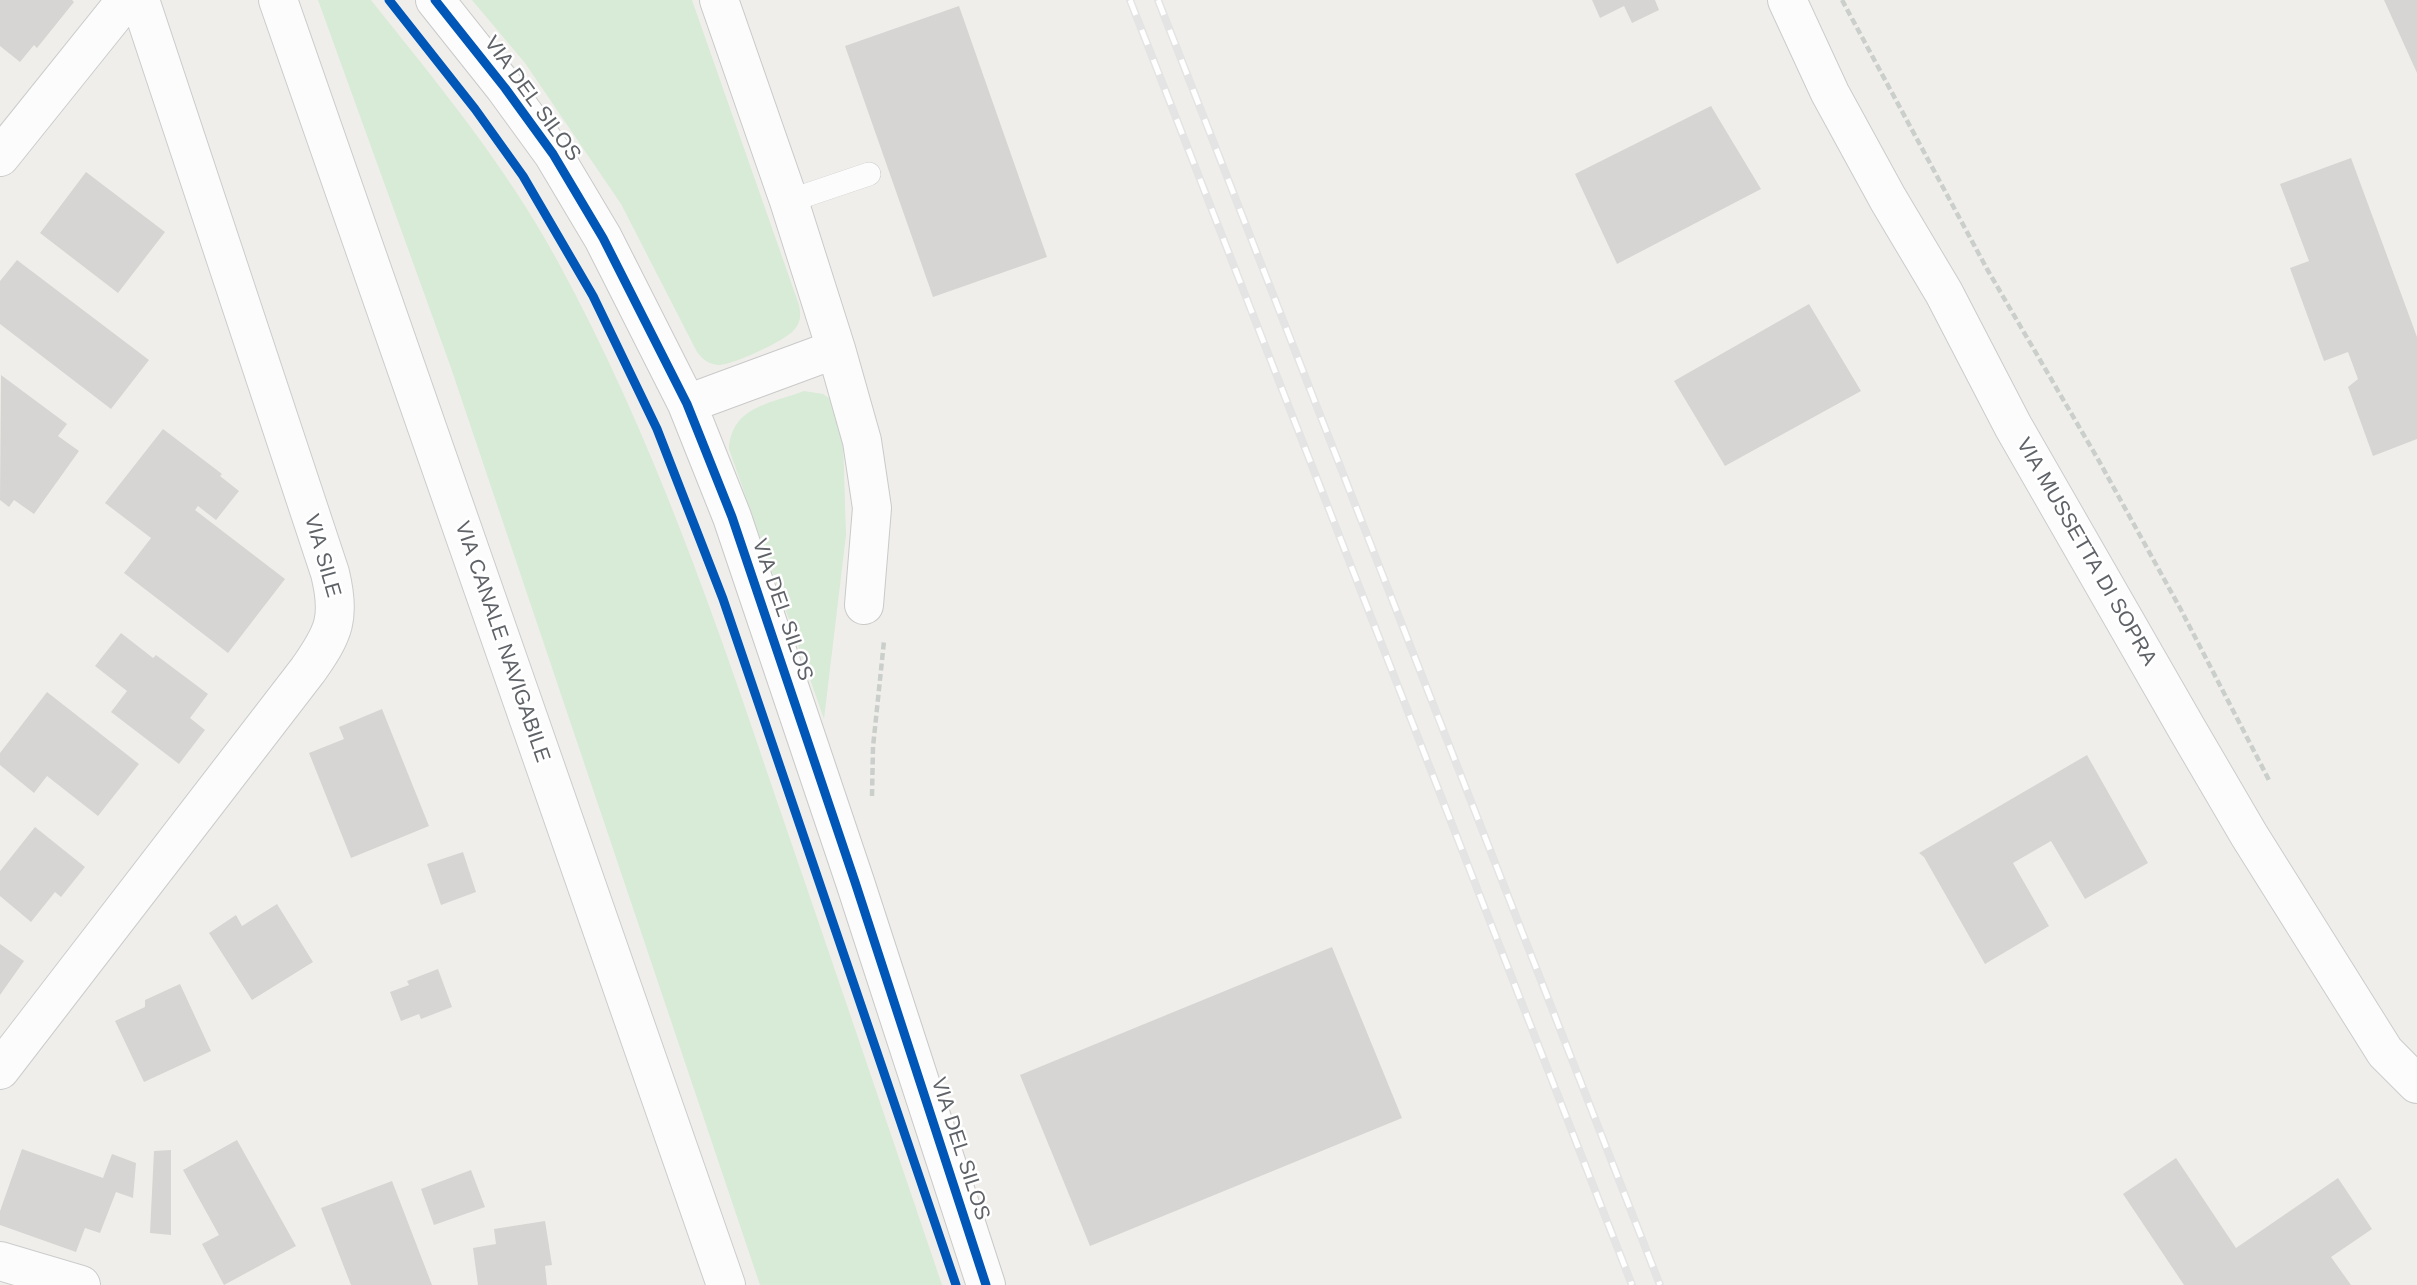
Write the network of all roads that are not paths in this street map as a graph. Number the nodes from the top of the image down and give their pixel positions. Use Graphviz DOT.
graph roads {
  1 [pos="127,0"];
  2 [pos="139,0"];
  3 [pos="278,0"];
  4 [pos="435,0"];
  5 [pos="719,0"];
  6 [pos="1787,0"];
  7 [pos="0,158"];
  8 [pos="869,174"];
  9 [pos="789,201"];
  10 [pos="836,349"];
  11 [pos="687,404"];
  12 [pos="864,605"];
  13 [pos="2385,1052"];
  14 [pos="0,1070"];
  15 [pos="2417,1084"];
  16 [pos="2417,1112"];
  17 [pos="0,1261"];
  18 [pos="81,1285"];
  19 [pos="726,1285"];
  20 [pos="986,1285"];
  1 -- 7 [label="street"];
  2 -- 14 [label="street, VIA SILE"];
  3 -- 19 [label="street, VIA CANALE NAVIGABILE"];
  4 -- 11 [label="street, VIA DEL SILOS"];
  5 -- 9 [label="street"];
  6 -- 13 [label="street, VIA MUSSETTA DI SOPRA"];
  8 -- 9 [label="lane"];
  9 -- 10 [label="street"];
  10 -- 11 [label="street"];
  10 -- 12 [label="street"];
  11 -- 20 [label="street, VIA DEL SILOS"];
  13 -- 15 [label="street, VIA MUSSETTA DI SOPRA"];
  13 -- 16 [label="street"];
  17 -- 18 [label="street"];
}
